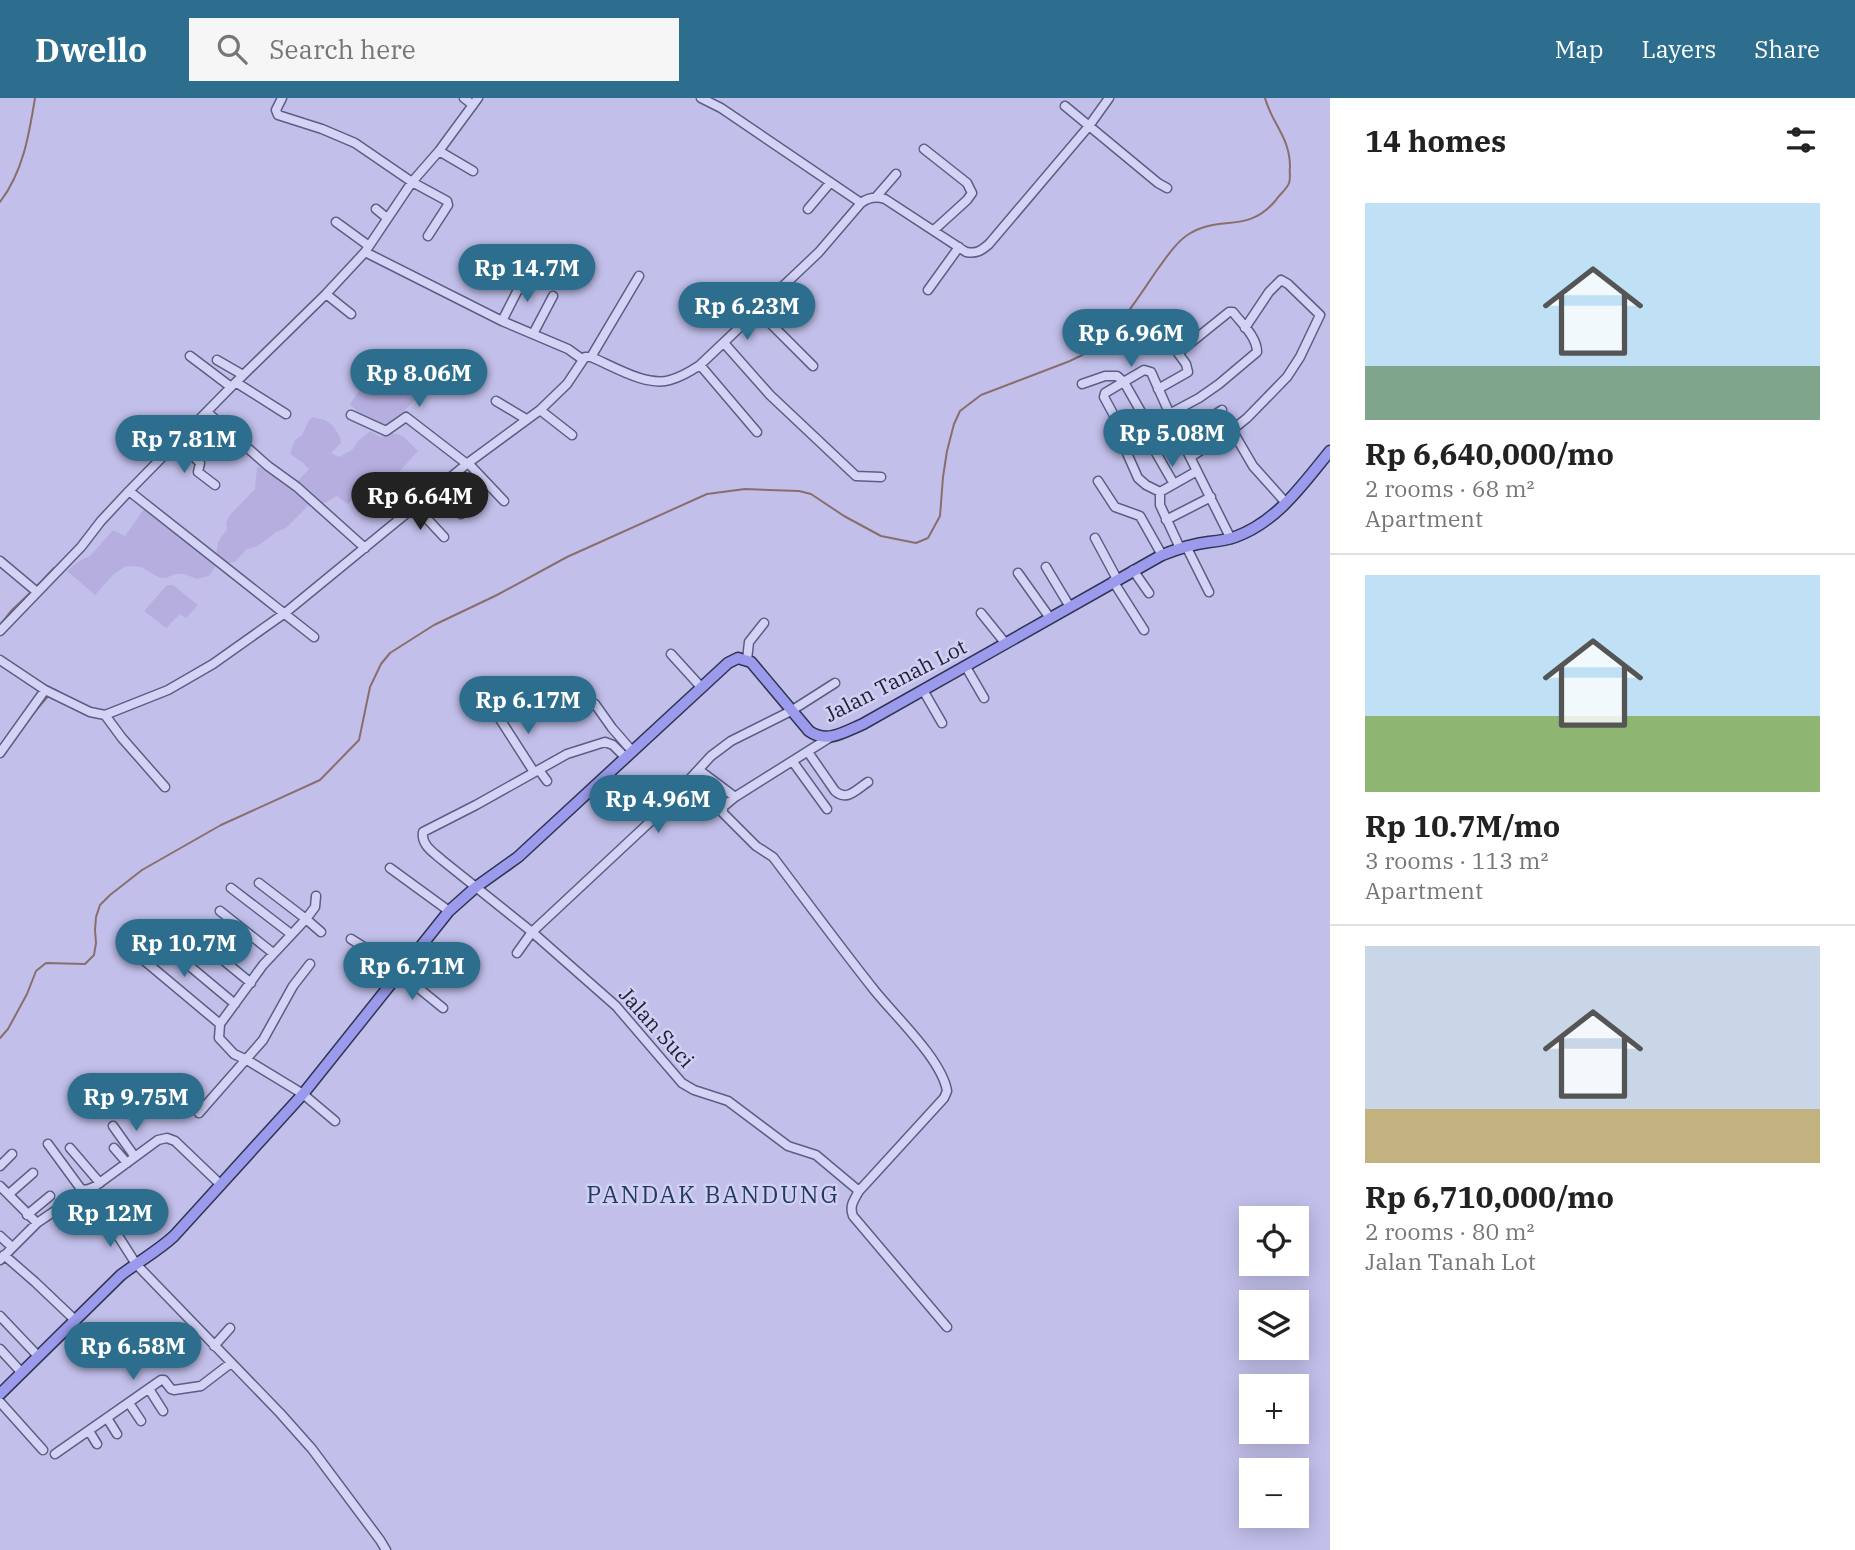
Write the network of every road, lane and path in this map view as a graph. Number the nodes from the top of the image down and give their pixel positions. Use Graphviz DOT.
graph roads {
  1 [pos="282,98"];
  2 [pos="464,98"];
  3 [pos="701,98"];
  4 [pos="1109,98"];
  5 [pos="475,101"];
  6 [pos="1065,106"];
  7 [pos="1088,126"];
  8 [pos="924,149"];
  9 [pos="439,151"];
  10 [pos="472,171"];
  11 [pos="896,174"];
  12 [pos="412,182"];
  13 [pos="830,183"];
  14 [pos="1167,188"];
  15 [pos="876,197"];
  16 [pos="861,203"];
  17 [pos="376,209"];
  18 [pos="808,209"];
  19 [pos="387,218"];
  20 [pos="336,222"];
  21 [pos="934,230"];
  22 [pos="428,236"];
  23 [pos="959,247"];
  24 [pos="367,249"];
  25 [pos="526,274"];
  26 [pos="639,276"];
  27 [pos="928,290"];
  28 [pos="326,294"];
  29 [pos="553,296"];
  30 [pos="758,311"];
  31 [pos="351,314"];
  32 [pos="502,321"];
  33 [pos="1245,328"];
  34 [pos="533,334"];
  35 [pos="724,343"];
  36 [pos="190,356"];
  37 [pos="591,357"];
  38 [pos="217,359"];
  39 [pos="582,359"];
  40 [pos="700,365"];
  41 [pos="813,366"];
  42 [pos="237,382"];
  43 [pos="1124,382"];
  44 [pos="1082,384"];
  45 [pos="1158,390"];
  46 [pos="496,401"];
  47 [pos="540,410"];
  48 [pos="1222,410"];
  49 [pos="207,412"];
  50 [pos="286,414"];
  51 [pos="351,415"];
  52 [pos="1171,416"];
  53 [pos="526,419"];
  54 [pos="1231,430"];
  55 [pos="757,432"];
  56 [pos="572,435"];
  57 [pos="1180,437"];
  58 [pos="178,441"];
  59 [pos="1154,451"];
  60 [pos="1330,451"];
  61 [pos="1191,457"];
  62 [pos="468,463"];
  63 [pos="1197,471"];
  64 [pos="881,477"];
  65 [pos="1098,481"];
  66 [pos="1174,484"];
  67 [pos="215,485"];
  68 [pos="436,490"];
  69 [pos="129,491"];
  70 [pos="1160,492"];
  71 [pos="1211,496"];
  72 [pos="504,501"];
  73 [pos="1286,503"];
  74 [pos="416,507"];
  75 [pos="461,514"];
  76 [pos="1166,520"];
  77 [pos="444,537"];
  78 [pos="1095,538"];
  79 [pos="1231,539"];
  80 [pos="364,547"];
  81 [pos="1183,547"];
  82 [pos="1162,555"];
  83 [pos="0,561"];
  84 [pos="1046,567"];
  85 [pos="1133,570"];
  86 [pos="1018,573"];
  87 [pos="1115,580"];
  88 [pos="37,592"];
  89 [pos="1209,592"];
  90 [pos="1149,593"];
  91 [pos="1070,607"];
  92 [pos="282,611"];
  93 [pos="981,613"];
  94 [pos="1049,618"];
  95 [pos="764,623"];
  96 [pos="1144,630"];
  97 [pos="0,631"];
  98 [pos="314,637"];
  99 [pos="1006,644"];
  100 [pos="671,654"];
  101 [pos="0,660"];
  102 [pos="747,660"];
  103 [pos="966,667"];
  104 [pos="835,683"];
  105 [pos="701,687"];
  106 [pos="923,690"];
  107 [pos="50,692"];
  108 [pos="985,698"];
  109 [pos="595,704"];
  110 [pos="792,710"];
  111 [pos="105,715"];
  112 [pos="498,716"];
  113 [pos="942,723"];
  114 [pos="830,738"];
  115 [pos="808,752"];
  116 [pos="0,753"];
  117 [pos="630,755"];
  118 [pos="793,762"];
  119 [pos="699,770"];
  120 [pos="536,771"];
  121 [pos="547,781"];
  122 [pos="868,782"];
  123 [pos="165,787"];
  124 [pos="735,797"];
  125 [pos="827,808"];
  126 [pos="390,868"];
  127 [pos="259,883"];
  128 [pos="476,887"];
  129 [pos="231,888"];
  130 [pos="316,896"];
  131 [pos="220,911"];
  132 [pos="449,911"];
  133 [pos="306,919"];
  134 [pos="184,928"];
  135 [pos="321,932"];
  136 [pos="532,932"];
  137 [pos="150,933"];
  138 [pos="291,934"];
  139 [pos="351,939"];
  140 [pos="128,947"];
  141 [pos="273,953"];
  142 [pos="517,953"];
  143 [pos="310,964"];
  144 [pos="401,972"];
  145 [pos="251,983"];
  146 [pos="235,1004"];
  147 [pos="443,1008"];
  148 [pos="220,1024"];
  149 [pos="247,1060"];
  150 [pos="303,1094"];
  151 [pos="199,1113"];
  152 [pos="335,1121"];
  153 [pos="113,1126"];
  154 [pos="48,1144"];
  155 [pos="70,1148"];
  156 [pos="114,1148"];
  157 [pos="12,1154"];
  158 [pos="135,1157"];
  159 [pos="127,1163"];
  160 [pos="0,1166"];
  161 [pos="33,1173"];
  162 [pos="100,1183"];
  163 [pos="221,1185"];
  164 [pos="0,1186"];
  165 [pos="859,1191"];
  166 [pos="9,1194"];
  167 [pos="50,1196"];
  168 [pos="62,1206"];
  169 [pos="27,1215"];
  170 [pos="108,1220"];
  171 [pos="37,1223"];
  172 [pos="0,1236"];
  173 [pos="12,1247"];
  174 [pos="2,1257"];
  175 [pos="136,1264"];
  176 [pos="0,1315"];
  177 [pos="75,1320"];
  178 [pos="947,1327"];
  179 [pos="230,1328"];
  180 [pos="215,1346"];
  181 [pos="0,1349"];
  182 [pos="38,1356"];
  183 [pos="231,1363"];
  184 [pos="22,1373"];
  185 [pos="149,1389"];
  186 [pos="0,1394"];
  187 [pos="0,1402"];
  188 [pos="129,1403"];
  189 [pos="163,1410"];
  190 [pos="107,1418"];
  191 [pos="141,1421"];
  192 [pos="89,1431"];
  193 [pos="117,1434"];
  194 [pos="97,1444"];
  195 [pos="43,1450"];
  196 [pos="55,1454"];
  197 [pos="386,1550"];
  1 -- 12 [label="street"];
  2 -- 5 [label="street"];
  3 -- 13 [label="street"];
  4 -- 7 [label="street"];
  5 -- 9 [label="street"];
  6 -- 7 [label="street"];
  7 -- 14 [label="street"];
  7 -- 23 [label="street"];
  8 -- 21 [label="street"];
  9 -- 10 [label="street"];
  9 -- 12 [label="street"];
  11 -- 15 [label="street"];
  12 -- 19 [label="street"];
  12 -- 22 [label="street"];
  13 -- 16 [label="street"];
  13 -- 18 [label="street"];
  15 -- 16 [label="street"];
  15 -- 21 [label="street"];
  16 -- 30 [label="street"];
  17 -- 19 [label="street"];
  19 -- 24 [label="street"];
  20 -- 24 [label="street"];
  21 -- 23 [label="street"];
  23 -- 27 [label="street"];
  24 -- 28 [label="street"];
  24 -- 32 [label="street"];
  25 -- 32 [label="street"];
  26 -- 37 [label="street"];
  28 -- 31 [label="street"];
  28 -- 42 [label="street"];
  29 -- 34 [label="street"];
  30 -- 35 [label="street"];
  30 -- 41 [label="street"];
  32 -- 34 [label="street"];
  33 -- 45 [label="street"];
  33 -- 52 [label="street"];
  33 -- 54 [label="street"];
  34 -- 39 [label="street"];
  35 -- 40 [label="street"];
  35 -- 64 [label="street"];
  36 -- 42 [label="street"];
  37 -- 39 [label="street"];
  37 -- 40 [label="street"];
  38 -- 42 [label="street"];
  39 -- 47 [label="street"];
  40 -- 55 [label="street"];
  42 -- 49 [label="street"];
  42 -- 50 [label="street"];
  43 -- 44 [label="street"];
  43 -- 45 [label="street"];
  43 -- 52 [label="street"];
  43 -- 70 [label="street"];
  45 -- 52 [label="street"];
  46 -- 53 [label="street"];
  47 -- 53 [label="street"];
  47 -- 56 [label="street"];
  48 -- 57 [label="street"];
  49 -- 58 [label="street"];
  49 -- 80 [label="street"];
  51 -- 62 [label="street"];
  52 -- 57 [label="street"];
  53 -- 62 [label="street"];
  54 -- 61 [label="street"];
  54 -- 73 [label="street"];
  57 -- 61 [label="street"];
  58 -- 67 [label="street"];
  58 -- 69 [label="street"];
  59 -- 66 [label="street"];
  60 -- 73 [label="main road, Jalan Tanah Lot"];
  61 -- 63 [label="street"];
  62 -- 68 [label="street"];
  62 -- 72 [label="street"];
  63 -- 66 [label="street"];
  63 -- 71 [label="street"];
  65 -- 82 [label="street"];
  66 -- 70 [label="street"];
  68 -- 74 [label="street"];
  68 -- 75 [label="street"];
  69 -- 88 [label="street"];
  69 -- 92 [label="street"];
  70 -- 76 [label="street"];
  71 -- 76 [label="street"];
  71 -- 79 [label="street"];
  73 -- 79 [label="main road, Jalan Tanah Lot"];
  74 -- 77 [label="street"];
  74 -- 80 [label="street"];
  76 -- 81 [label="street"];
  78 -- 87 [label="street"];
  79 -- 81 [label="main road, Jalan Tanah Lot"];
  80 -- 92 [label="street"];
  81 -- 82 [label="main road, Jalan Tanah Lot"];
  81 -- 89 [label="street"];
  82 -- 85 [label="main road, Jalan Tanah Lot"];
  83 -- 88 [label="street"];
  84 -- 91 [label="street"];
  85 -- 87 [label="main road, Jalan Tanah Lot"];
  85 -- 90 [label="street"];
  86 -- 94 [label="street"];
  87 -- 91 [label="main road, Jalan Tanah Lot"];
  87 -- 96 [label="street"];
  88 -- 97 [label="street"];
  91 -- 94 [label="main road, Jalan Tanah Lot"];
  92 -- 98 [label="street"];
  92 -- 111 [label="street"];
  93 -- 99 [label="street"];
  94 -- 99 [label="main road, Jalan Tanah Lot"];
  95 -- 102 [label="street"];
  99 -- 103 [label="main road, Jalan Tanah Lot"];
  100 -- 105 [label="street"];
  101 -- 107 [label="street"];
  102 -- 105 [label="main road"];
  102 -- 110 [label="main road, Jalan Tanah Lot"];
  103 -- 106 [label="main road, Jalan Tanah Lot"];
  103 -- 108 [label="street"];
  104 -- 110 [label="street"];
  105 -- 117 [label="main road"];
  106 -- 113 [label="street"];
  106 -- 114 [label="main road, Jalan Tanah Lot"];
  107 -- 111 [label="street"];
  107 -- 116 [label="street"];
  109 -- 117 [label="street"];
  110 -- 114 [label="main road, Jalan Tanah Lot"];
  110 -- 119 [label="street"];
  111 -- 123 [label="street"];
  112 -- 120 [label="street"];
  114 -- 115 [label="street"];
  115 -- 118 [label="street"];
  115 -- 122 [label="street"];
  117 -- 120 [label="street"];
  117 -- 128 [label="main road"];
  118 -- 124 [label="street"];
  118 -- 125 [label="street"];
  119 -- 124 [label="street"];
  119 -- 136 [label="street"];
  120 -- 121 [label="street"];
  120 -- 128 [label="street, Jalan Suci"];
  124 -- 165 [label="street"];
  126 -- 132 [label="street"];
  127 -- 133 [label="street"];
  128 -- 132 [label="main road"];
  128 -- 136 [label="street, Jalan Suci"];
  129 -- 138 [label="street"];
  130 -- 133 [label="street"];
  131 -- 141 [label="street"];
  132 -- 144 [label="main road"];
  133 -- 135 [label="street"];
  133 -- 138 [label="street"];
  134 -- 145 [label="street"];
  136 -- 142 [label="street"];
  136 -- 165 [label="street, Jalan Suci"];
  137 -- 146 [label="street"];
  138 -- 141 [label="street"];
  139 -- 144 [label="street"];
  140 -- 148 [label="street"];
  141 -- 145 [label="street"];
  143 -- 149 [label="street"];
  144 -- 147 [label="street"];
  144 -- 150 [label="main road"];
  145 -- 146 [label="street"];
  146 -- 148 [label="street"];
  148 -- 149 [label="street"];
  149 -- 150 [label="street"];
  149 -- 151 [label="street"];
  150 -- 152 [label="street"];
  150 -- 163 [label="main road"];
  153 -- 158 [label="street"];
  154 -- 162 [label="street"];
  155 -- 162 [label="street"];
  156 -- 159 [label="street"];
  157 -- 160 [label="street"];
  158 -- 159 [label="street"];
  158 -- 163 [label="street"];
  159 -- 162 [label="street"];
  161 -- 166 [label="street"];
  163 -- 175 [label="main road"];
  164 -- 166 [label="street"];
  165 -- 178 [label="street"];
  166 -- 169 [label="street"];
  167 -- 169 [label="street"];
  168 -- 171 [label="street"];
  169 -- 171 [label="street"];
  170 -- 175 [label="street"];
  171 -- 173 [label="street"];
  172 -- 173 [label="street"];
  173 -- 174 [label="street"];
  174 -- 177 [label="street"];
  175 -- 177 [label="main road"];
  175 -- 180 [label="street"];
  176 -- 182 [label="street"];
  177 -- 182 [label="main road"];
  179 -- 180 [label="street"];
  180 -- 183 [label="street"];
  181 -- 184 [label="street"];
  182 -- 184 [label="main road"];
  183 -- 185 [label="street"];
  183 -- 197 [label="street"];
  184 -- 186 [label="main road"];
  185 -- 188 [label="street"];
  185 -- 189 [label="street"];
  187 -- 195 [label="street"];
  188 -- 190 [label="street"];
  188 -- 191 [label="street"];
  190 -- 192 [label="street"];
  190 -- 193 [label="street"];
  192 -- 194 [label="street"];
  192 -- 196 [label="street"];
}
